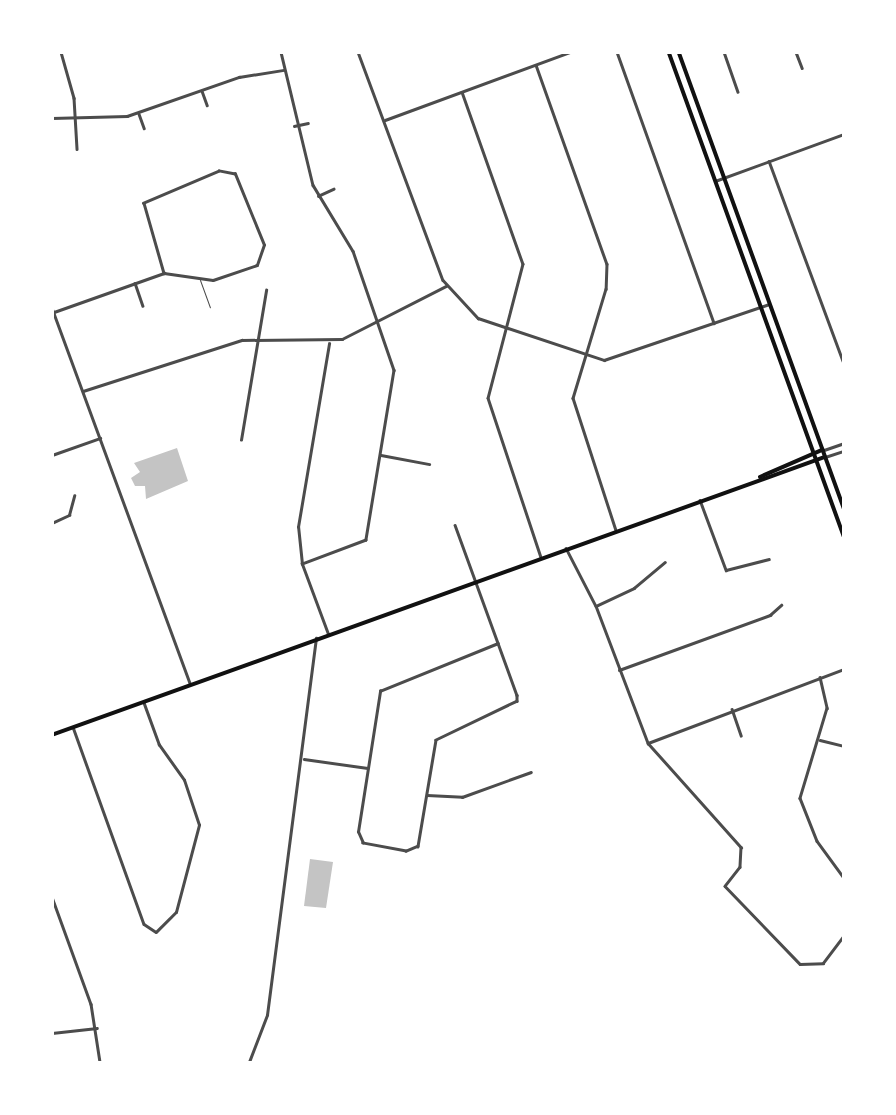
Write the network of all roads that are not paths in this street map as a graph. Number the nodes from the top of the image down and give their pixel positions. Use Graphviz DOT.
graph roads {
  1 [pos="61,52"];
  2 [pos="281,52"];
  3 [pos="365,52"];
  4 [pos="570,52"];
  5 [pos="617,52"];
  6 [pos="669,52"];
  7 [pos="679,52"];
  8 [pos="724,52"];
  9 [pos="796,52"];
  10 [pos="359,54"];
  11 [pos="536,65"];
  12 [pos="802,68"];
  13 [pos="284,70"];
  14 [pos="202,90"];
  15 [pos="462,92"];
  16 [pos="738,92"];
  17 [pos="207,104"];
  18 [pos="139,113"];
  19 [pos="75,115"];
  20 [pos="52,118"];
  21 [pos="386,120"];
  22 [pos="308,123"];
  23 [pos="294,126"];
  24 [pos="144,128"];
  25 [pos="844,134"];
  26 [pos="77,149"];
  27 [pos="769,161"];
  28 [pos="724,178"];
  29 [pos="715,181"];
  30 [pos="333,188"];
  31 [pos="318,196"];
  32 [pos="164,273"];
  33 [pos="200,279"];
  34 [pos="135,283"];
  35 [pos="446,286"];
  36 [pos="266,290"];
  37 [pos="769,304"];
  38 [pos="143,306"];
  39 [pos="761,306"];
  40 [pos="210,307"];
  41 [pos="53,310"];
  42 [pos="714,324"];
  43 [pos="379,325"];
  44 [pos="507,329"];
  45 [pos="259,340"];
  46 [pos="329,343"];
  47 [pos="785,348"];
  48 [pos="776,349"];
  49 [pos="583,356"];
  50 [pos="844,361"];
  51 [pos="83,391"];
  52 [pos="100,438"];
  53 [pos="241,440"];
  54 [pos="844,443"];
  55 [pos="822,450"];
  56 [pos="844,451"];
  57 [pos="814,453"];
  58 [pos="52,455"];
  59 [pos="381,455"];
  60 [pos="825,457"];
  61 [pos="817,460"];
  62 [pos="429,464"];
  63 [pos="760,477"];
  64 [pos="74,496"];
  65 [pos="699,500"];
  66 [pos="844,509"];
  67 [pos="52,523"];
  68 [pos="455,525"];
  69 [pos="616,530"];
  70 [pos="844,536"];
  71 [pos="566,548"];
  72 [pos="541,557"];
  73 [pos="769,559"];
  74 [pos="665,562"];
  75 [pos="302,564"];
  76 [pos="475,581"];
  77 [pos="781,605"];
  78 [pos="596,606"];
  79 [pos="328,634"];
  80 [pos="316,638"];
  81 [pos="498,643"];
  82 [pos="844,668"];
  83 [pos="619,670"];
  84 [pos="820,677"];
  85 [pos="190,683"];
  86 [pos="143,702"];
  87 [pos="732,709"];
  88 [pos="73,727"];
  89 [pos="52,735"];
  90 [pos="741,735"];
  91 [pos="820,740"];
  92 [pos="648,744"];
  93 [pos="844,746"];
  94 [pos="303,758"];
  95 [pos="367,768"];
  96 [pos="531,772"];
  97 [pos="427,795"];
  98 [pos="844,878"];
  99 [pos="52,897"];
  100 [pos="844,935"];
  101 [pos="97,1028"];
  102 [pos="52,1033"];
  103 [pos="100,1062"];
  104 [pos="249,1062"];
  1 -- 19 [label="street"];
  2 -- 13 [label="street"];
  3 -- 10 [label="street"];
  4 -- 11 [label="street"];
  5 -- 42 [label="street"];
  6 -- 29 [label="main road"];
  7 -- 28 [label="main road"];
  8 -- 16 [label="street"];
  9 -- 12 [label="street"];
  10 -- 21 [label="street"];
  11 -- 15 [label="street"];
  11 -- 49 [label="street"];
  13 -- 14 [label="street"];
  13 -- 23 [label="street"];
  14 -- 17 [label="street"];
  14 -- 18 [label="street"];
  15 -- 21 [label="street"];
  15 -- 44 [label="street"];
  18 -- 19 [label="street"];
  18 -- 24 [label="street"];
  19 -- 20 [label="street"];
  19 -- 26 [label="street"];
  21 -- 35 [label="street"];
  22 -- 23 [label="street"];
  23 -- 31 [label="street"];
  25 -- 27 [label="street"];
  27 -- 28 [label="street"];
  27 -- 50 [label="street"];
  28 -- 29 [label="street"];
  28 -- 37 [label="main road"];
  29 -- 39 [label="main road"];
  30 -- 31 [label="street"];
  31 -- 43 [label="street"];
  32 -- 33 [label="street"];
  32 -- 33 [label="street"];
  32 -- 34 [label="street"];
  33 -- 40 [label="lane"];
  34 -- 38 [label="street"];
  34 -- 41 [label="street"];
  35 -- 43 [label="street"];
  35 -- 44 [label="street"];
  36 -- 45 [label="street"];
  37 -- 39 [label="street"];
  37 -- 47 [label="main road"];
  39 -- 42 [label="street"];
  39 -- 48 [label="main road"];
  41 -- 51 [label="street"];
  42 -- 49 [label="street"];
  43 -- 46 [label="street"];
  43 -- 59 [label="street"];
  44 -- 49 [label="street"];
  44 -- 72 [label="street"];
  45 -- 46 [label="street"];
  45 -- 51 [label="street"];
  45 -- 53 [label="street"];
  46 -- 75 [label="street"];
  47 -- 48 [label="main road"];
  47 -- 55 [label="main road"];
  48 -- 57 [label="main road"];
  49 -- 69 [label="street"];
  51 -- 52 [label="street"];
  52 -- 58 [label="street"];
  52 -- 85 [label="street"];
  54 -- 55 [label="street"];
  55 -- 57 [label="main road"];
  55 -- 60 [label="main road"];
  56 -- 60 [label="street"];
  57 -- 61 [label="main road"];
  57 -- 63 [label="main road"];
  59 -- 62 [label="street"];
  59 -- 75 [label="street"];
  60 -- 61 [label="main road"];
  60 -- 66 [label="main road"];
  61 -- 63 [label="main road"];
  61 -- 70 [label="main road"];
  63 -- 65 [label="main road"];
  64 -- 67 [label="street"];
  65 -- 69 [label="main road"];
  65 -- 73 [label="street"];
  68 -- 76 [label="street"];
  69 -- 71 [label="main road"];
  71 -- 72 [label="main road"];
  71 -- 78 [label="street"];
  72 -- 76 [label="main road"];
  74 -- 78 [label="street"];
  75 -- 79 [label="street"];
  76 -- 79 [label="main road"];
  76 -- 81 [label="street"];
  77 -- 83 [label="street"];
  78 -- 83 [label="street"];
  79 -- 80 [label="main road"];
  80 -- 85 [label="main road"];
  80 -- 94 [label="street"];
  81 -- 95 [label="street"];
  81 -- 97 [label="street"];
  82 -- 84 [label="street"];
  83 -- 92 [label="street"];
  84 -- 87 [label="street"];
  84 -- 91 [label="street"];
  85 -- 86 [label="main road"];
  86 -- 88 [label="main road"];
  86 -- 88 [label="street"];
  87 -- 90 [label="street"];
  87 -- 92 [label="street"];
  88 -- 89 [label="main road"];
  91 -- 93 [label="street"];
  91 -- 98 [label="street"];
  92 -- 100 [label="street"];
  94 -- 95 [label="street"];
  94 -- 104 [label="street"];
  95 -- 97 [label="street"];
  96 -- 97 [label="street"];
  99 -- 101 [label="street"];
  101 -- 102 [label="street"];
  101 -- 103 [label="street"];
}
